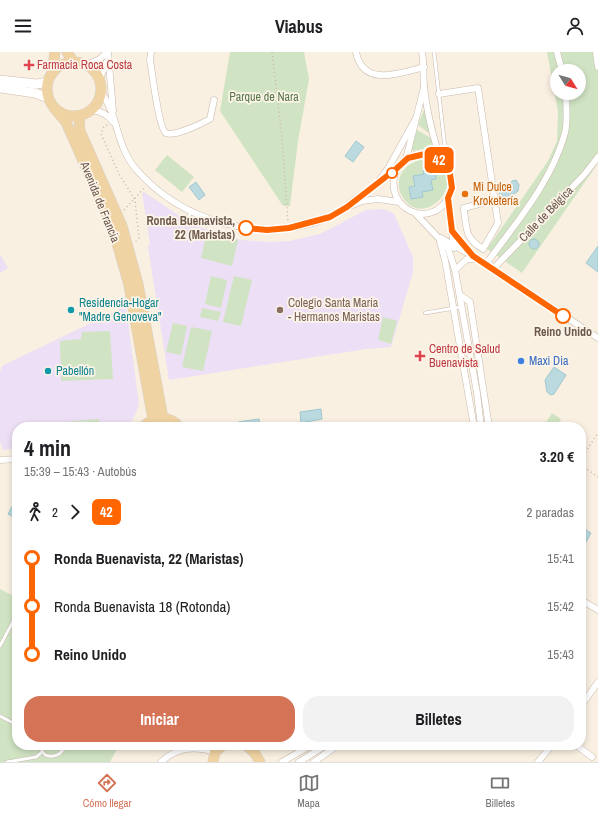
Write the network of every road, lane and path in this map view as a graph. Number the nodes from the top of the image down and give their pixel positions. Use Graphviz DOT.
graph roads {
  1 [pos="55,52"];
  2 [pos="67,52"];
  3 [pos="107,52"];
  4 [pos="151,52"];
  5 [pos="272,52"];
  6 [pos="356,52"];
  7 [pos="422,52"];
  8 [pos="434,52"];
  9 [pos="557,52"];
  10 [pos="596,52"];
  11 [pos="108,59"];
  12 [pos="74,63"];
  13 [pos="560,64"];
  14 [pos="85,65"];
  15 [pos="424,67"];
  16 [pos="598,67"];
  17 [pos="50,78"];
  18 [pos="0,80"];
  19 [pos="100,84"];
  20 [pos="424,85"];
  21 [pos="0,88"];
  22 [pos="439,94"];
  23 [pos="48,98"];
  24 [pos="214,100"];
  25 [pos="566,100"];
  26 [pos="54,108"];
  27 [pos="83,114"];
  28 [pos="415,120"];
  29 [pos="113,121"];
  30 [pos="598,157"];
  31 [pos="406,159"];
  32 [pos="445,165"];
  33 [pos="396,169"];
  34 [pos="372,187"];
  35 [pos="144,188"];
  36 [pos="448,198"];
  37 [pos="135,200"];
  38 [pos="494,200"];
  39 [pos="399,202"];
  40 [pos="347,207"];
  41 [pos="123,211"];
  42 [pos="192,211"];
  43 [pos="415,213"];
  44 [pos="185,221"];
  45 [pos="289,228"];
  46 [pos="452,231"];
  47 [pos="434,233"];
  48 [pos="136,240"];
  49 [pos="440,240"];
  50 [pos="454,246"];
  51 [pos="475,258"];
  52 [pos="486,264"];
  53 [pos="493,269"];
  54 [pos="455,270"];
  55 [pos="460,294"];
  56 [pos="462,307"];
  57 [pos="454,308"];
  58 [pos="425,313"];
  59 [pos="598,338"];
  60 [pos="483,382"];
  61 [pos="476,383"];
  62 [pos="158,419"];
  63 [pos="152,422"];
  64 [pos="173,422"];
  65 [pos="473,422"];
  66 [pos="480,422"];
  67 [pos="488,422"];
  68 [pos="598,433"];
  69 [pos="586,451"];
  70 [pos="12,459"];
  71 [pos="0,460"];
  72 [pos="586,469"];
  73 [pos="598,477"];
  74 [pos="586,603"];
  75 [pos="598,610"];
  76 [pos="12,623"];
  77 [pos="0,646"];
  78 [pos="598,682"];
  79 [pos="586,699"];
  80 [pos="0,716"];
  81 [pos="12,722"];
  82 [pos="40,750"];
  83 [pos="62,750"];
  84 [pos="181,750"];
  85 [pos="251,750"];
  86 [pos="302,750"];
  87 [pos="318,750"];
  88 [pos="331,750"];
  89 [pos="548,750"];
  90 [pos="583,750"];
  91 [pos="315,752"];
  92 [pos="41,753"];
  93 [pos="592,757"];
  94 [pos="261,761"];
  95 [pos="7,762"];
  96 [pos="161,762"];
  97 [pos="282,762"];
  98 [pos="301,762"];
  99 [pos="314,762"];
  100 [pos="538,762"];
  1 -- 17 [label="main road"];
  2 -- 12 [label="main road"];
  3 -- 11 [label="street"];
  3 -- 14 [label="street"];
  4 -- 24 [label="street"];
  5 -- 45 [label="path"];
  6 -- 15 [label="street"];
  7 -- 15 [label="street"];
  8 -- 22 [label="lane"];
  9 -- 13 [label="street"];
  10 -- 16 [label="street"];
  11 -- 19 [label="street"];
  11 -- 29 [label="street"];
  12 -- 14 [label="main road"];
  12 -- 17 [label="main road"];
  14 -- 19 [label="main road"];
  15 -- 20 [label="street"];
  17 -- 18 [label="main road"];
  17 -- 23 [label="main road"];
  19 -- 27 [label="main road"];
  19 -- 29 [label="street"];
  20 -- 28 [label="street"];
  20 -- 32 [label="street"];
  21 -- 23 [label="main road"];
  22 -- 32 [label="lane"];
  22 -- 38 [label="street"];
  23 -- 26 [label="main road"];
  25 -- 52 [label="street"];
  26 -- 27 [label="main road"];
  26 -- 62 [label="main road, Avenida de Francia"];
  27 -- 29 [label="street"];
  27 -- 62 [label="main road, Avenida de Francia"];
  28 -- 31 [label="street"];
  28 -- 34 [label="street"];
  29 -- 37 [label="path"];
  29 -- 42 [label="street"];
  30 -- 53 [label="street, Calle de Bélgica"];
  31 -- 32 [label="street"];
  31 -- 33 [label="street"];
  32 -- 36 [label="street"];
  33 -- 34 [label="street"];
  33 -- 39 [label="street"];
  34 -- 40 [label="street"];
  35 -- 37 [label="path"];
  36 -- 43 [label="street"];
  36 -- 46 [label="street"];
  37 -- 41 [label="path"];
  37 -- 48 [label="path"];
  38 -- 38 [label="street"];
  39 -- 40 [label="street"];
  39 -- 43 [label="street"];
  40 -- 45 [label="street"];
  42 -- 44 [label="lane"];
  42 -- 45 [label="street"];
  43 -- 47 [label="street"];
  46 -- 50 [label="street"];
  46 -- 51 [label="street"];
  47 -- 49 [label="street"];
  47 -- 50 [label="street"];
  49 -- 54 [label="street"];
  49 -- 57 [label="street"];
  50 -- 51 [label="street"];
  50 -- 54 [label="street"];
  51 -- 52 [label="street"];
  51 -- 54 [label="street"];
  52 -- 53 [label="street"];
  53 -- 59 [label="street"];
  54 -- 55 [label="street"];
  55 -- 56 [label="street"];
  55 -- 60 [label="street"];
  56 -- 57 [label="lane"];
  56 -- 61 [label="street"];
  57 -- 58 [label="lane"];
  57 -- 65 [label="street"];
  60 -- 61 [label="street"];
  60 -- 67 [label="street"];
  61 -- 66 [label="street"];
  62 -- 63 [label="main road"];
  62 -- 64 [label="main road"];
  68 -- 69 [label="path"];
  70 -- 71 [label="street"];
  72 -- 73 [label="path"];
  74 -- 75 [label="street"];
  76 -- 77 [label="lane"];
  78 -- 79 [label="street"];
  80 -- 81 [label="lane"];
  82 -- 92 [label="lane"];
  83 -- 92 [label="lane"];
  84 -- 96 [label="street"];
  85 -- 94 [label="main road"];
  86 -- 97 [label="street"];
  87 -- 91 [label="street"];
  88 -- 91 [label="street"];
  88 -- 99 [label="street"];
  89 -- 100 [label="street"];
  90 -- 93 [label="street"];
  91 -- 98 [label="street"];
  92 -- 95 [label="lane"];
}
